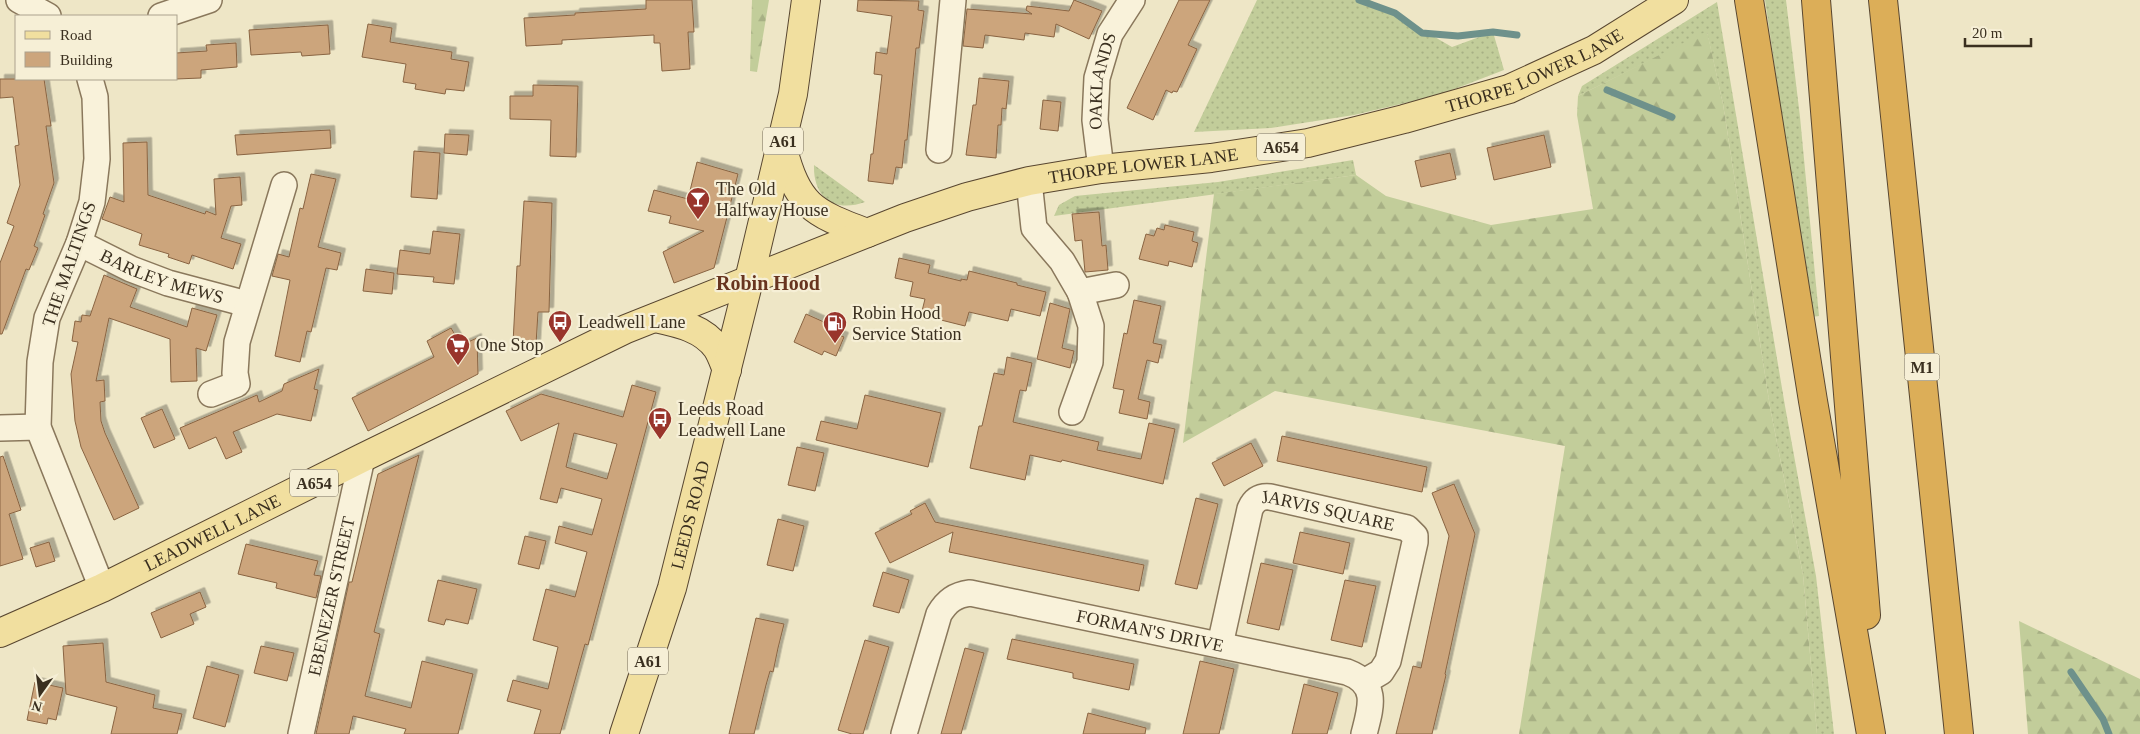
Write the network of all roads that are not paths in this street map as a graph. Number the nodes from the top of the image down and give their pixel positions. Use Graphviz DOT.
graph roads {
  1 [pos="19,0"];
  2 [pos="209,0"];
  3 [pos="806,0"];
  4 [pos="953,0"];
  5 [pos="1132,0"];
  6 [pos="1674,0"];
  7 [pos="1816,0"];
  8 [pos="1883,0"];
  9 [pos="1750,6"];
  10 [pos="47,15"];
  11 [pos="165,15"];
  12 [pos="90,80"];
  13 [pos="782,145"];
  14 [pos="939,150"];
  15 [pos="1101,169"];
  16 [pos="1029,181"];
  17 [pos="284,185"];
  18 [pos="867,233"];
  19 [pos="79,243"];
  20 [pos="750,280"];
  21 [pos="1116,285"];
  22 [pos="1080,292"];
  23 [pos="247,304"];
  24 [pos="655,318"];
  25 [pos="727,370"];
  26 [pos="211,394"];
  27 [pos="1072,412"];
  28 [pos="38,427"];
  29 [pos="0,428"];
  30 [pos="362,458"];
  31 [pos="102,588"];
  32 [pos="0,633"];
  33 [pos="1220,645"];
  34 [pos="1364,682"];
  35 [pos="300,734"];
  36 [pos="624,734"];
  37 [pos="904,734"];
  38 [pos="1364,734"];
  39 [pos="1871,734"];
  40 [pos="1876,734"];
  41 [pos="1959,734"];
  1 -- 10 [label="street"];
  2 -- 11 [label="street"];
  3 -- 13 [label="main road, LEEDS ROAD / A61"];
  4 -- 14 [label="street"];
  5 -- 15 [label="street, OAKLANDS"];
  6 -- 15 [label="main road, THORPE LOWER LANE / A654"];
  7 -- 40 [label="highway"];
  8 -- 41 [label="highway, M1"];
  9 -- 39 [label="highway"];
  12 -- 19 [label="street, THE MALTINGS"];
  13 -- 18 [label="main road"];
  13 -- 20 [label="main road, LEEDS ROAD / A61"];
  15 -- 16 [label="main road, THORPE LOWER LANE / A654"];
  16 -- 18 [label="main road, THORPE LOWER LANE / A654"];
  16 -- 22 [label="street"];
  17 -- 23 [label="street, BARLEY MEWS"];
  18 -- 20 [label="main road, THORPE LOWER LANE / A654"];
  19 -- 23 [label="street, BARLEY MEWS"];
  19 -- 28 [label="street, THE MALTINGS"];
  20 -- 24 [label="main road, LEADWELL LANE / A654"];
  20 -- 25 [label="main road, LEEDS ROAD / A61"];
  21 -- 22 [label="street"];
  22 -- 27 [label="street"];
  23 -- 26 [label="street, BARLEY MEWS"];
  24 -- 25 [label="main road"];
  24 -- 30 [label="main road, LEADWELL LANE / A654"];
  25 -- 36 [label="main road, LEEDS ROAD / A61"];
  28 -- 29 [label="street"];
  28 -- 31 [label="street, THE MALTINGS"];
  30 -- 31 [label="main road, LEADWELL LANE / A654"];
  30 -- 35 [label="street, EBENEZER STREET"];
  31 -- 32 [label="main road, LEADWELL LANE / A654"];
  33 -- 34 [label="street, FORMAN'S DRIVE"];
  33 -- 34 [label="street, JARVIS SQUARE"];
  33 -- 37 [label="street, FORMAN'S DRIVE"];
  34 -- 38 [label="street"];
}
